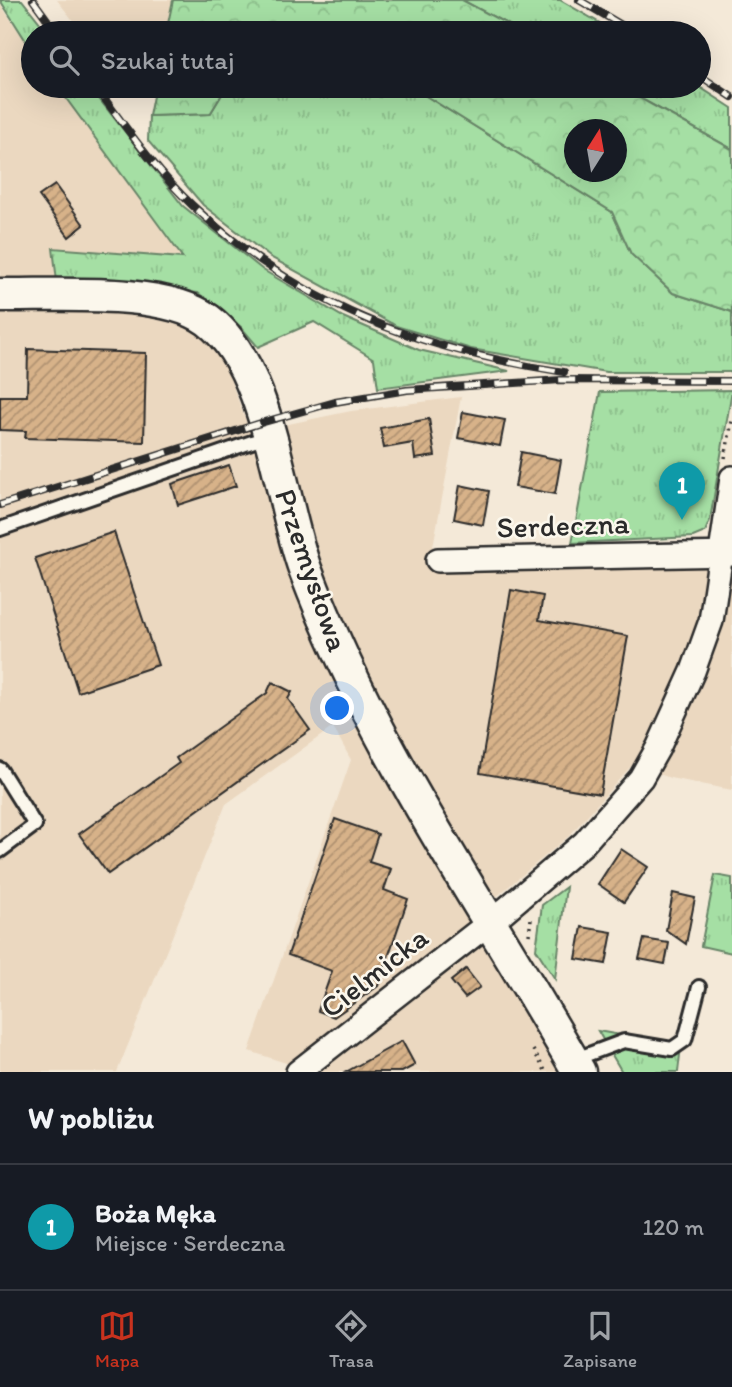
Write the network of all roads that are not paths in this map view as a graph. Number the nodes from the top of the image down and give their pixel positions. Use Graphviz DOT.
graph roads {
  1 [pos="0,295"];
  2 [pos="269,436"];
  3 [pos="732,478"];
  4 [pos="0,529"];
  5 [pos="727,554"];
  6 [pos="438,560"];
  7 [pos="0,769"];
  8 [pos="0,851"];
  9 [pos="490,922"];
  10 [pos="699,987"];
  11 [pos="576,1066"];
  12 [pos="298,1072"];
  1 -- 2 [label="street, Przemysłowa"];
  2 -- 4 [label="lane"];
  2 -- 9 [label="street, Przemysłowa"];
  3 -- 5 [label="street, Cielmicka"];
  5 -- 6 [label="street, Serdeczna"];
  5 -- 9 [label="street, Cielmicka"];
  7 -- 8 [label="lane"];
  9 -- 11 [label="street, Przemysłowa"];
  9 -- 12 [label="street, Cielmicka"];
  10 -- 11 [label="lane"];
}
